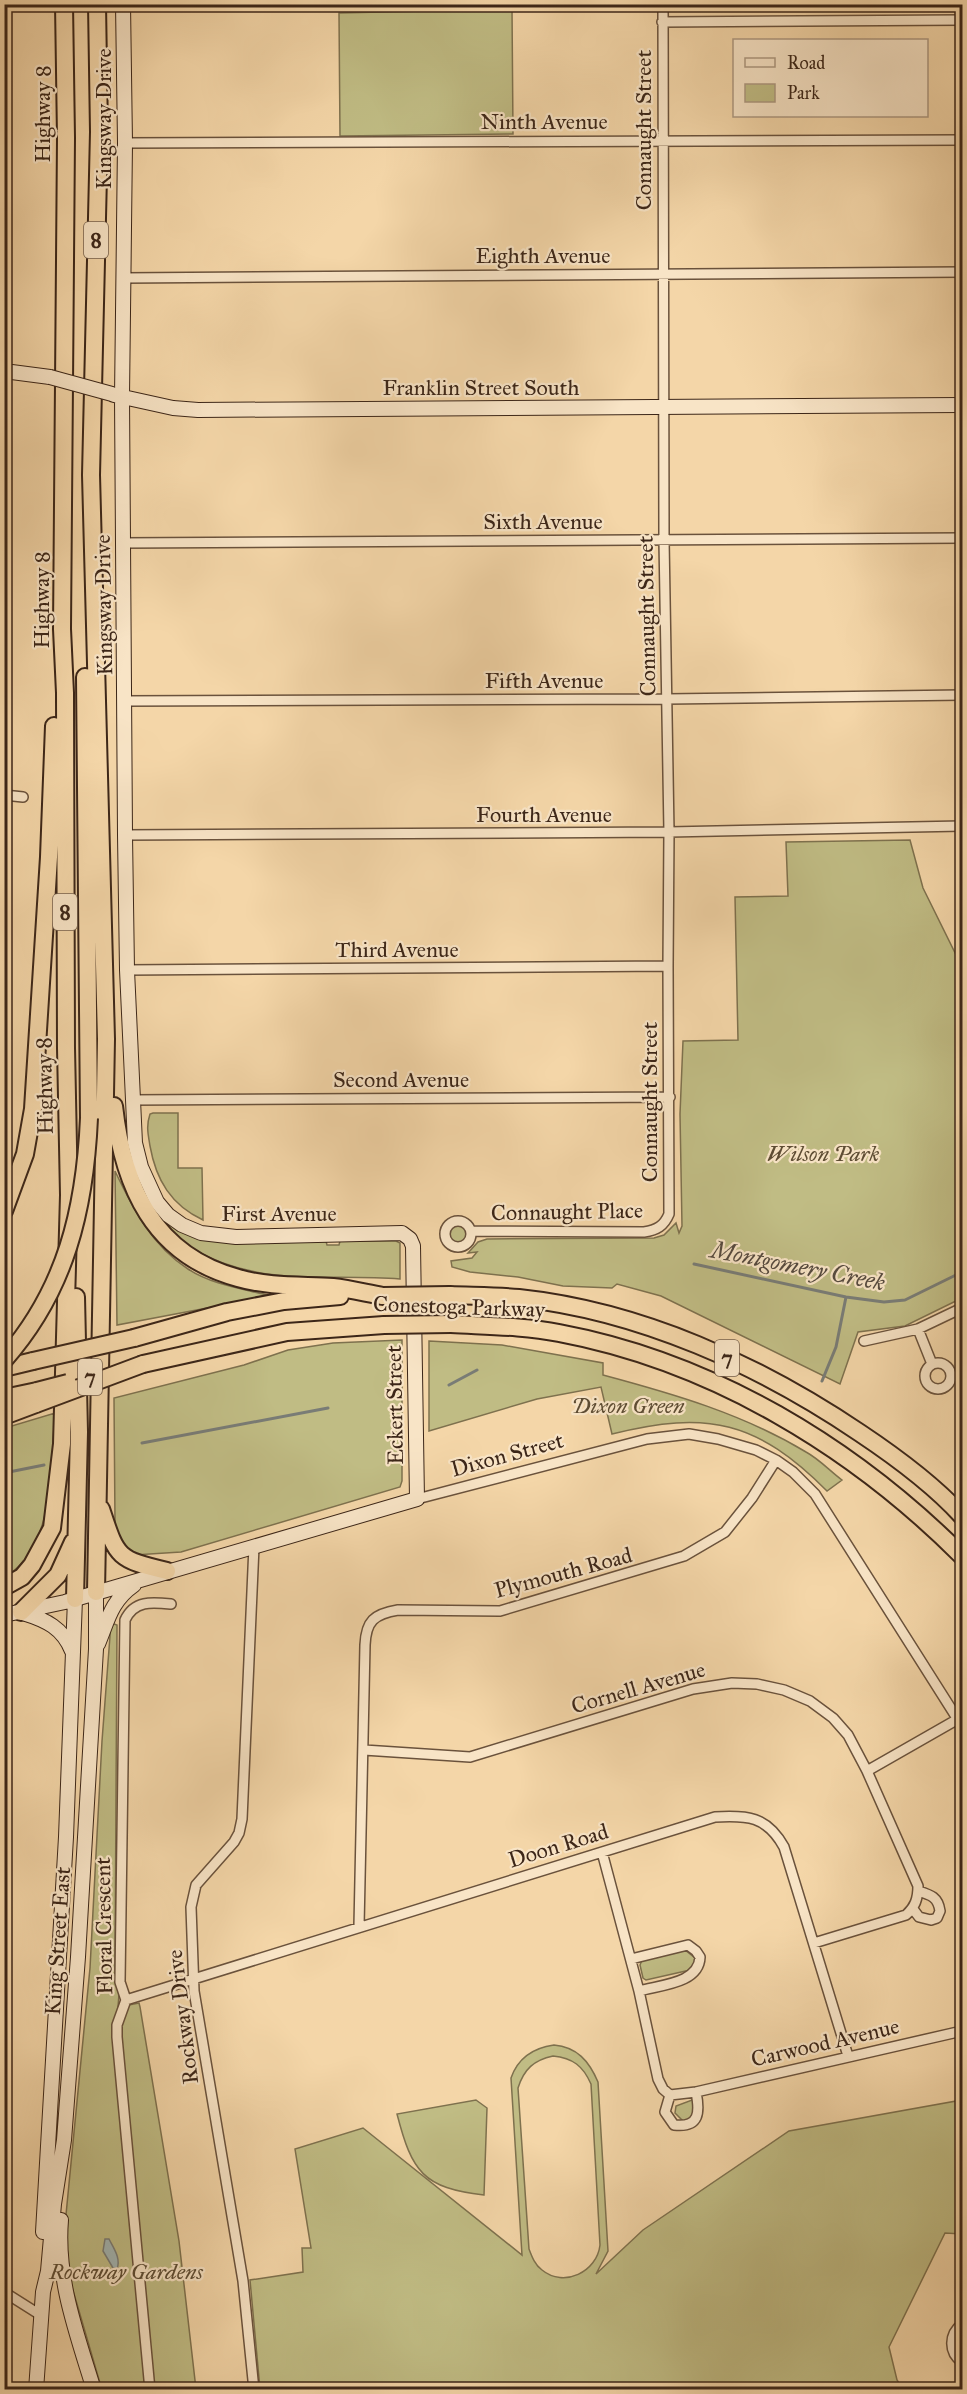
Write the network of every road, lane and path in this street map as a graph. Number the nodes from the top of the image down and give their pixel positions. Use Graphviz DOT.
graph roads {
  1 [pos="64,4"];
  2 [pos="97,4"];
  3 [pos="123,4"];
  4 [pos="663,4"];
  5 [pos="963,20"];
  6 [pos="662,22"];
  7 [pos="662,140"];
  8 [pos="963,140"];
  9 [pos="125,143"];
  10 [pos="963,272"];
  11 [pos="663,274"];
  12 [pos="124,278"];
  13 [pos="4,370"];
  14 [pos="117,396"];
  15 [pos="963,405"];
  16 [pos="664,407"];
  17 [pos="91,475"];
  18 [pos="963,538"];
  19 [pos="664,540"];
  20 [pos="123,543"];
  21 [pos="62,629"];
  22 [pos="963,695"];
  23 [pos="667,699"];
  24 [pos="125,701"];
  25 [pos="4,795"];
  26 [pos="23,797"];
  27 [pos="963,826"];
  28 [pos="669,832"];
  29 [pos="125,835"];
  30 [pos="668,966"];
  31 [pos="127,970"];
  32 [pos="106,1039"];
  33 [pos="670,1098"];
  34 [pos="132,1100"];
  35 [pos="69,1195"];
  36 [pos="157,1202"];
  37 [pos="4,1211"];
  38 [pos="663,1225"];
  39 [pos="471,1231"];
  40 [pos="410,1239"];
  41 [pos="383,1296"];
  42 [pos="963,1308"];
  43 [pos="918,1329"];
  44 [pos="864,1341"];
  45 [pos="4,1360"];
  46 [pos="932,1364"];
  47 [pos="4,1368"];
  48 [pos="36,1397"];
  49 [pos="4,1398"];
  50 [pos="4,1416"];
  51 [pos="776,1460"];
  52 [pos="97,1497"];
  53 [pos="417,1499"];
  54 [pos="963,1516"];
  55 [pos="76,1533"];
  56 [pos="254,1546"];
  57 [pos="963,1556"];
  58 [pos="167,1571"];
  59 [pos="146,1577"];
  60 [pos="4,1587"];
  61 [pos="96,1592"];
  62 [pos="75,1599"];
  63 [pos="171,1604"];
  64 [pos="13,1614"];
  65 [pos="96,1649"];
  66 [pos="73,1652"];
  67 [pos="960,1723"];
  68 [pos="364,1750"];
  69 [pos="867,1771"];
  70 [pos="602,1852"];
  71 [pos="918,1891"];
  72 [pos="913,1909"];
  73 [pos="359,1926"];
  74 [pos="814,1943"];
  75 [pos="631,1959"];
  76 [pos="193,1979"];
  77 [pos="639,1991"];
  78 [pos="126,2000"];
  79 [pos="963,2031"];
  80 [pos="848,2056"];
  81 [pos="696,2092"];
  82 [pos="670,2095"];
  83 [pos="64,2140"];
  84 [pos="4,2292"];
  85 [pos="43,2292"];
  86 [pos="42,2316"];
  87 [pos="963,2324"];
  88 [pos="963,2362"];
  89 [pos="36,2390"];
  90 [pos="94,2390"];
  91 [pos="150,2390"];
  92 [pos="254,2390"];
  1 -- 21 [label="highway, Highway 8 / 8"];
  2 -- 17 [label="highway, 8"];
  3 -- 9 [label="street, Kingsway Drive"];
  4 -- 6 [label="street, Connaught Street"];
  5 -- 6 [label="street"];
  6 -- 7 [label="street, Connaught Street"];
  7 -- 8 [label="street, Ninth Avenue"];
  7 -- 9 [label="street, Ninth Avenue"];
  7 -- 11 [label="street, Connaught Street"];
  9 -- 12 [label="street, Kingsway Drive"];
  10 -- 11 [label="street, Eighth Avenue"];
  11 -- 12 [label="street, Eighth Avenue"];
  11 -- 16 [label="street, Connaught Street"];
  12 -- 14 [label="street, Kingsway Drive"];
  13 -- 14 [label="street, Franklin Street South, bridge"];
  14 -- 16 [label="street, Franklin Street South"];
  14 -- 20 [label="street, Kingsway Drive"];
  15 -- 16 [label="street, Franklin Street South"];
  16 -- 19 [label="street, Connaught Street"];
  17 -- 32 [label="highway, 8"];
  17 -- 45 [label="highway, bridge"];
  18 -- 19 [label="street, Sixth Avenue"];
  19 -- 20 [label="street, Sixth Avenue"];
  19 -- 23 [label="street, Connaught Street"];
  20 -- 24 [label="street, Kingsway Drive"];
  21 -- 35 [label="highway, Highway 8 / 8"];
  21 -- 37 [label="highway"];
  22 -- 23 [label="street, Fifth Avenue"];
  23 -- 24 [label="street, Fifth Avenue"];
  23 -- 28 [label="street, Connaught Street"];
  24 -- 29 [label="street, Kingsway Drive"];
  25 -- 26 [label="street"];
  27 -- 28 [label="street, Fourth Avenue"];
  28 -- 29 [label="street, Fourth Avenue"];
  28 -- 30 [label="street, Connaught Street"];
  29 -- 31 [label="street, Kingsway Drive"];
  30 -- 31 [label="street, Third Avenue"];
  30 -- 33 [label="street, Connaught Street"];
  31 -- 34 [label="street, Kingsway Drive"];
  32 -- 41 [label="highway"];
  32 -- 52 [label="highway"];
  33 -- 34 [label="street, Second Avenue"];
  33 -- 38 [label="street, Connaught Street"];
  34 -- 36 [label="street, Kingsway Drive"];
  35 -- 55 [label="highway"];
  35 -- 60 [label="highway"];
  36 -- 40 [label="street, First Avenue"];
  38 -- 39 [label="street, Connaught Place"];
  40 -- 53 [label="street, Eckert Street"];
  41 -- 47 [label="highway, Conestoga Parkway / 7, bridge"];
  41 -- 54 [label="highway, Conestoga Parkway / 7, bridge"];
  42 -- 43 [label="street"];
  43 -- 44 [label="street"];
  43 -- 46 [label="street"];
  48 -- 49 [label="highway, Conestoga Parkway / 7"];
  48 -- 50 [label="highway"];
  48 -- 57 [label="highway, Conestoga Parkway / 7, bridge"];
  51 -- 53 [label="street, Dixon Street"];
  51 -- 67 [label="street, Dixon Street"];
  51 -- 68 [label="street, Plymouth Road"];
  52 -- 58 [label="highway"];
  52 -- 61 [label="highway"];
  53 -- 56 [label="street, Dixon Street"];
  55 -- 62 [label="highway"];
  55 -- 64 [label="highway"];
  56 -- 58 [label="street, Dixon Street"];
  56 -- 76 [label="street, Rockway Drive"];
  58 -- 59 [label="street, Dixon Street"];
  59 -- 61 [label="street, Dixon Street"];
  59 -- 65 [label="street"];
  61 -- 62 [label="street, Dixon Street"];
  61 -- 65 [label="street, King Street East"];
  62 -- 64 [label="street, Dixon Street"];
  62 -- 66 [label="street, King Street East"];
  63 -- 78 [label="street, Floral Crescent"];
  64 -- 66 [label="street"];
  65 -- 83 [label="street, King Street East"];
  66 -- 85 [label="street, King Street East"];
  67 -- 69 [label="street"];
  68 -- 69 [label="street, Cornell Avenue"];
  68 -- 73 [label="street, Plymouth Road"];
  69 -- 71 [label="street, Cornell Avenue"];
  70 -- 73 [label="street, Doon Road"];
  70 -- 74 [label="street, Doon Road"];
  70 -- 75 [label="street"];
  71 -- 72 [label="street"];
  71 -- 72 [label="street"];
  72 -- 74 [label="street"];
  73 -- 76 [label="street, Doon Road"];
  74 -- 80 [label="street, Doon Road"];
  75 -- 77 [label="street"];
  75 -- 77 [label="street"];
  76 -- 78 [label="street, Doon Road"];
  76 -- 92 [label="street, Rockway Drive"];
  77 -- 82 [label="street"];
  78 -- 91 [label="street, Floral Crescent"];
  79 -- 80 [label="street, Carwood Avenue"];
  80 -- 81 [label="street, Carwood Avenue"];
  81 -- 82 [label="street, Carwood Avenue"];
  81 -- 82 [label="street"];
  83 -- 85 [label="street, King Street East"];
  83 -- 90 [label="street"];
  84 -- 86 [label="street"];
  85 -- 86 [label="street, King Street East"];
  86 -- 89 [label="street, King Street East"];
  87 -- 88 [label="street"];
}
